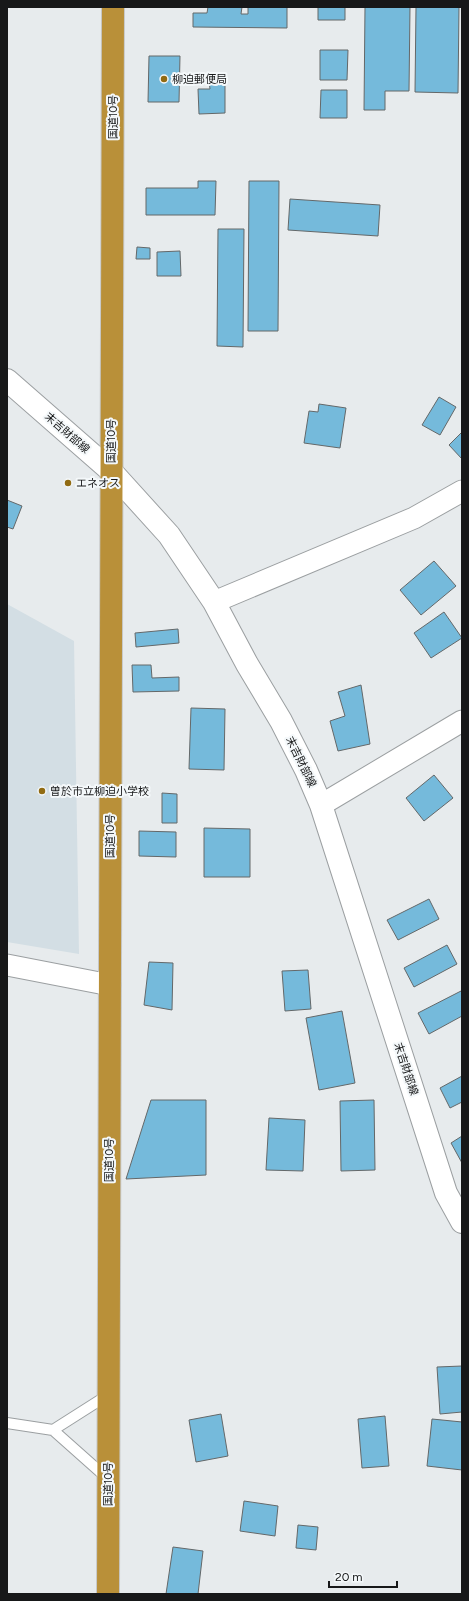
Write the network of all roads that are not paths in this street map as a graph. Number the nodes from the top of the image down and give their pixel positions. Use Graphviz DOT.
graph roads {
  1 [pos="113,7"];
  2 [pos="7,380"];
  3 [pos="111,471"];
  4 [pos="462,491"];
  5 [pos="214,602"];
  6 [pos="462,721"];
  7 [pos="321,805"];
  8 [pos="7,965"];
  9 [pos="110,985"];
  10 [pos="462,1222"];
  11 [pos="108,1395"];
  12 [pos="7,1423"];
  13 [pos="54,1430"];
  14 [pos="108,1479"];
  15 [pos="108,1594"];
  1 -- 3 [label="highway, 国道10号"];
  2 -- 3 [label="main road, 末吉財部線"];
  3 -- 5 [label="main road, 末吉財部線"];
  3 -- 9 [label="highway, 国道10号"];
  4 -- 5 [label="street"];
  5 -- 7 [label="main road, 末吉財部線"];
  6 -- 7 [label="street"];
  7 -- 10 [label="main road, 末吉財部線"];
  8 -- 9 [label="street"];
  9 -- 11 [label="highway, 国道10号"];
  11 -- 13 [label="lane"];
  11 -- 14 [label="highway, 国道10号"];
  12 -- 13 [label="lane"];
  13 -- 14 [label="lane"];
  14 -- 15 [label="highway, 国道10号"];
}
